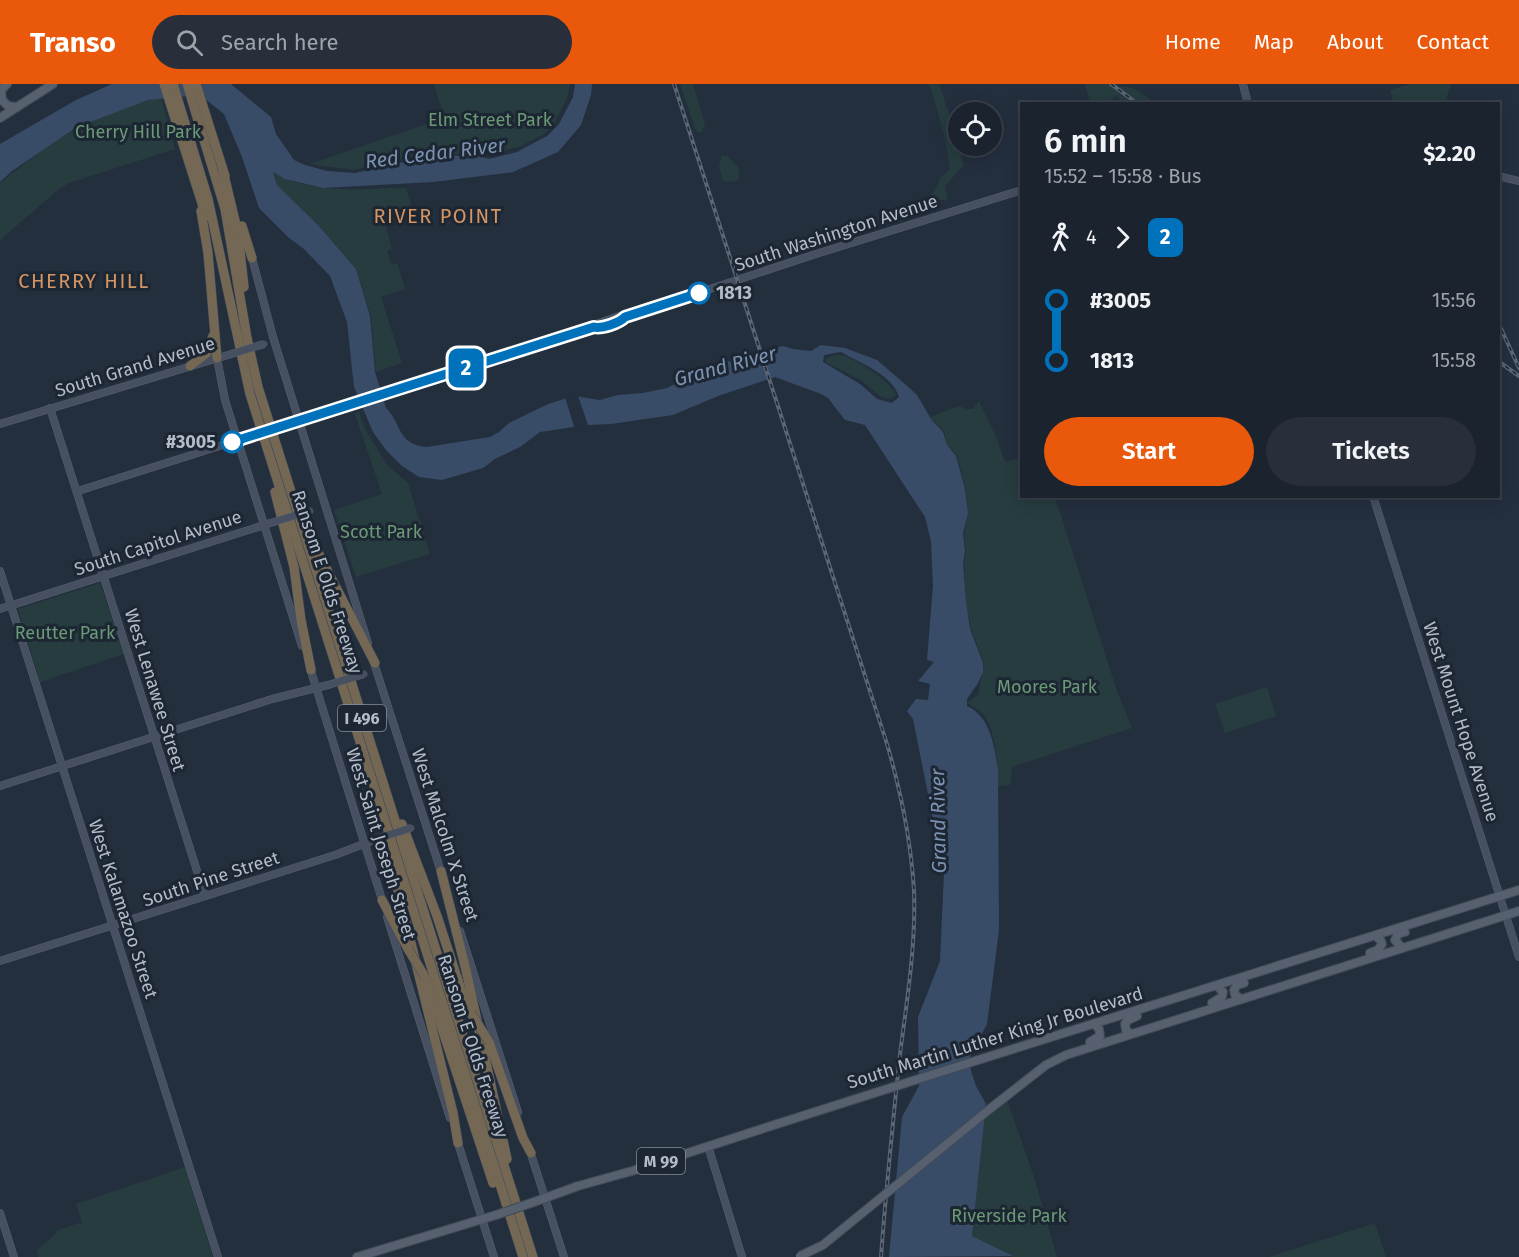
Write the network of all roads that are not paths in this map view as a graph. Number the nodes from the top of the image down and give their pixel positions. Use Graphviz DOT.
graph roads {
  1 [pos="7,84"];
  2 [pos="53,84"];
  3 [pos="164,84"];
  4 [pos="173,84"];
  5 [pos="187,84"];
  6 [pos="196,84"];
  7 [pos="1243,84"];
  8 [pos="1248,102"];
  9 [pos="16,107"];
  10 [pos="0,118"];
  11 [pos="219,172"];
  12 [pos="1500,176"];
  13 [pos="198,178"];
  14 [pos="1519,181"];
  15 [pos="1020,191"];
  16 [pos="252,258"];
  17 [pos="212,304"];
  18 [pos="278,351"];
  19 [pos="214,361"];
  20 [pos="190,366"];
  21 [pos="250,394"];
  22 [pos="51,408"];
  23 [pos="298,421"];
  24 [pos="0,424"];
  25 [pos="238,440"];
  26 [pos="279,455"];
  27 [pos="78,492"];
  28 [pos="1374,498"];
  29 [pos="325,506"];
  30 [pos="265,525"];
  31 [pos="0,571"];
  32 [pos="104,576"];
  33 [pos="11,606"];
  34 [pos="0,609"];
  35 [pos="375,667"];
  36 [pos="310,670"];
  37 [pos="316,688"];
  38 [pos="365,728"];
  39 [pos="154,737"];
  40 [pos="360,741"];
  41 [pos="62,766"];
  42 [pos="0,786"];
  43 [pos="422,814"];
  44 [pos="366,844"];
  45 [pos="441,871"];
  46 [pos="1519,890"];
  47 [pos="205,896"];
  48 [pos="1500,896"];
  49 [pos="382,900"];
  50 [pos="1469,907"];
  51 [pos="1519,911"];
  52 [pos="1506,915"];
  53 [pos="113,926"];
  54 [pos="1376,936"];
  55 [pos="1402,948"];
  56 [pos="1519,957"];
  57 [pos="0,961"];
  58 [pos="1271,969"];
  59 [pos="1321,974"];
  60 [pos="1217,986"];
  61 [pos="1241,999"];
  62 [pos="1155,1006"];
  63 [pos="1194,1014"];
  64 [pos="1094,1024"];
  65 [pos="1131,1034"];
  66 [pos="1066,1055"];
  67 [pos="458,1143"];
  68 [pos="708,1146"];
  69 [pos="531,1153"];
  70 [pos="545,1198"];
  71 [pos="0,1213"];
  72 [pos="481,1218"];
  73 [pos="527,1240"];
  74 [pos="14,1257"];
  75 [pos="218,1257"];
  76 [pos="357,1257"];
  77 [pos="494,1257"];
  78 [pos="521,1257"];
  79 [pos="533,1257"];
  80 [pos="564,1257"];
  81 [pos="742,1257"];
  82 [pos="798,1257"];
  1 -- 9 [label="main road"];
  2 -- 9 [label="main road"];
  3 -- 13 [label="highway"];
  4 -- 13 [label="highway"];
  5 -- 11 [label="highway"];
  6 -- 11 [label="highway"];
  7 -- 8 [label="street"];
  9 -- 10 [label="main road"];
  11 -- 16 [label="highway"];
  11 -- 26 [label="highway, Ransom E Olds Freeway / I 496"];
  12 -- 14 [label="street"];
  13 -- 17 [label="highway"];
  13 -- 21 [label="highway, Ransom E Olds Freeway / I 496"];
  15 -- 23 [label="street, South Washington Avenue"];
  16 -- 18 [label="street, West Malcolm X Street"];
  17 -- 19 [label="highway"];
  17 -- 20 [label="highway"];
  18 -- 19 [label="street, South Grand Avenue, bridge"];
  18 -- 23 [label="street, West Malcolm X Street"];
  19 -- 20 [label="street, South Grand Avenue"];
  19 -- 25 [label="street, West Saint Joseph Street"];
  20 -- 22 [label="street, South Grand Avenue"];
  21 -- 36 [label="highway"];
  21 -- 40 [label="highway, Ransom E Olds Freeway / I 496"];
  22 -- 24 [label="street, South Grand Avenue"];
  22 -- 27 [label="street, West Lenawee Street"];
  23 -- 25 [label="street, South Washington Avenue, bridge"];
  23 -- 29 [label="street, West Malcolm X Street"];
  25 -- 27 [label="street, South Washington Avenue"];
  25 -- 30 [label="street, West Saint Joseph Street"];
  26 -- 35 [label="highway"];
  26 -- 38 [label="highway, Ransom E Olds Freeway / I 496"];
  27 -- 32 [label="street, West Lenawee Street"];
  28 -- 48 [label="street, West Mount Hope Avenue"];
  29 -- 30 [label="street, South Capitol Avenue, bridge"];
  29 -- 35 [label="street, West Malcolm X Street"];
  30 -- 32 [label="street, South Capitol Avenue"];
  30 -- 36 [label="street, West Saint Joseph Street"];
  31 -- 33 [label="street, West Kalamazoo Street"];
  32 -- 33 [label="street, South Capitol Avenue"];
  32 -- 39 [label="street, West Lenawee Street"];
  33 -- 34 [label="street, South Capitol Avenue"];
  33 -- 41 [label="street, West Kalamazoo Street"];
  35 -- 37 [label="street, bridge"];
  35 -- 43 [label="street, West Malcolm X Street"];
  36 -- 37 [label="street, West Saint Joseph Street"];
  37 -- 39 [label="street"];
  37 -- 44 [label="street, West Saint Joseph Street"];
  38 -- 69 [label="highway, bridge"];
  38 -- 73 [label="highway, Ransom E Olds Freeway / I 496"];
  39 -- 41 [label="street"];
  39 -- 47 [label="street, West Lenawee Street"];
  40 -- 67 [label="highway"];
  40 -- 78 [label="highway, Ransom E Olds Freeway / I 496"];
  41 -- 42 [label="street"];
  41 -- 53 [label="street, West Kalamazoo Street"];
  43 -- 44 [label="street, South Pine Street, bridge"];
  43 -- 45 [label="street, West Malcolm X Street"];
  44 -- 47 [label="street, South Pine Street"];
  44 -- 49 [label="street, West Saint Joseph Street"];
  45 -- 69 [label="street, West Malcolm X Street"];
  45 -- 73 [label="highway"];
  46 -- 48 [label="main road, South Martin Luther King Jr Boulevard / M 99"];
  47 -- 53 [label="street, South Pine Street"];
  48 -- 50 [label="main road, South Martin Luther King Jr Boulevard / M 99"];
  48 -- 52 [label="street, West Mount Hope Avenue"];
  49 -- 67 [label="street, West Saint Joseph Street"];
  49 -- 78 [label="highway, bridge"];
  50 -- 54 [label="main road, South Martin Luther King Jr Boulevard / M 99"];
  50 -- 55 [label="main road"];
  51 -- 52 [label="main road, South Martin Luther King Jr Boulevard"];
  52 -- 55 [label="main road, South Martin Luther King Jr Boulevard"];
  52 -- 56 [label="street, West Mount Hope Avenue"];
  53 -- 57 [label="street, South Pine Street"];
  53 -- 75 [label="street, West Kalamazoo Street"];
  54 -- 58 [label="main road, South Martin Luther King Jr Boulevard / M 99"];
  54 -- 59 [label="main road"];
  55 -- 59 [label="main road, South Martin Luther King Jr Boulevard"];
  58 -- 60 [label="main road, South Martin Luther King Jr Boulevard / M 99"];
  58 -- 61 [label="main road"];
  59 -- 61 [label="main road, South Martin Luther King Jr Boulevard"];
  60 -- 62 [label="main road, South Martin Luther King Jr Boulevard / M 99"];
  60 -- 63 [label="main road"];
  61 -- 63 [label="main road, South Martin Luther King Jr Boulevard"];
  62 -- 64 [label="main road, South Martin Luther King Jr Boulevard / M 99"];
  62 -- 65 [label="main road"];
  63 -- 65 [label="main road, South Martin Luther King Jr Boulevard"];
  64 -- 66 [label="main road"];
  64 -- 68 [label="main road, South Martin Luther King Jr Boulevard / M 99, bridge"];
  65 -- 66 [label="main road, South Martin Luther King Jr Boulevard"];
  66 -- 82 [label="main road, South Martin Luther King Jr Boulevard, bridge"];
  67 -- 72 [label="street, West Saint Joseph Street"];
  68 -- 70 [label="main road, South Martin Luther King Jr Boulevard / M 99"];
  68 -- 81 [label="street"];
  69 -- 70 [label="street, West Malcolm X Street"];
  70 -- 72 [label="main road, South Martin Luther King Jr Boulevard / M 99, bridge"];
  70 -- 80 [label="street, West Malcolm X Street"];
  71 -- 74 [label="street"];
  72 -- 76 [label="main road, South Martin Luther King Jr Boulevard"];
  72 -- 77 [label="street, West Saint Joseph Street"];
  73 -- 79 [label="highway, Ransom E Olds Freeway / I 496"];
}
